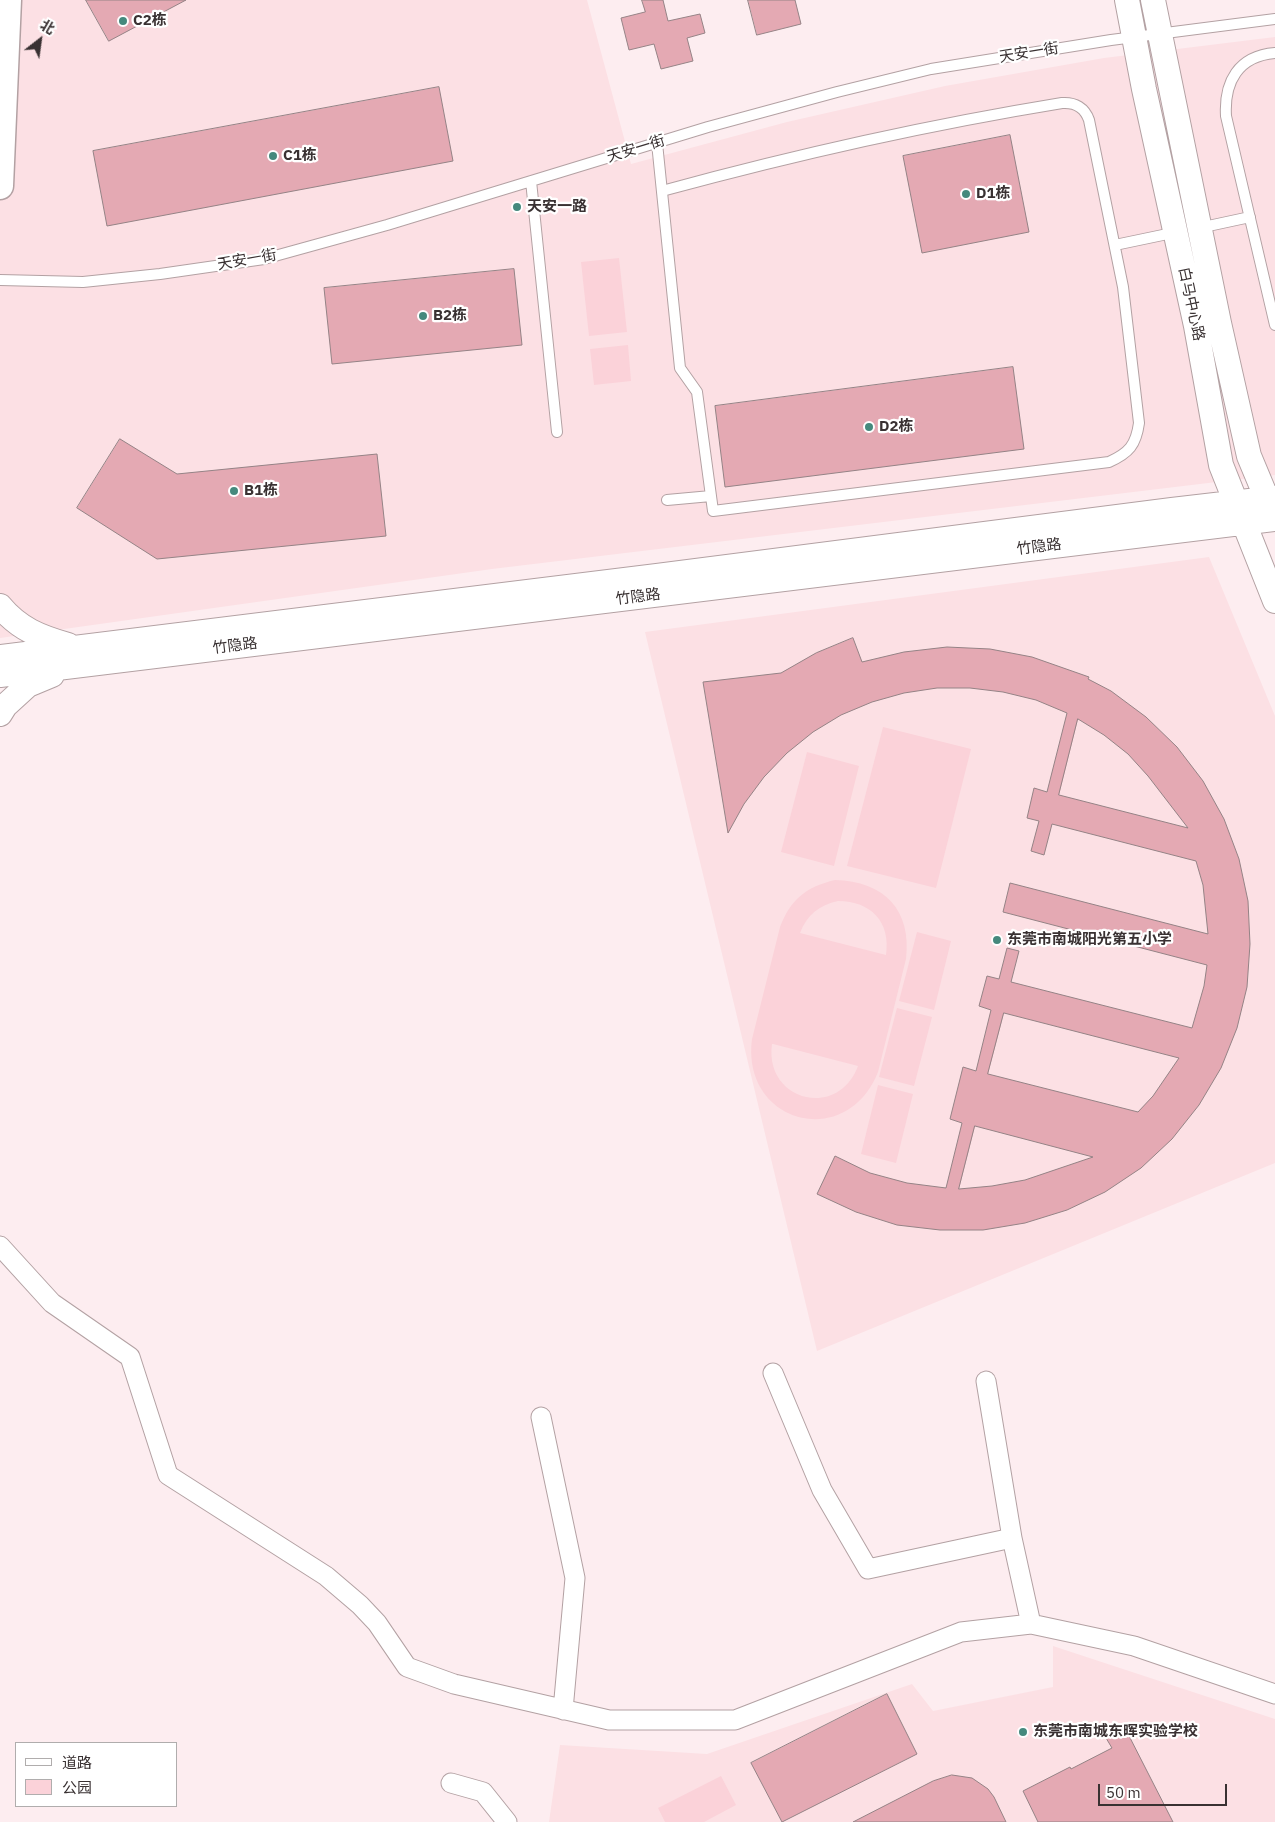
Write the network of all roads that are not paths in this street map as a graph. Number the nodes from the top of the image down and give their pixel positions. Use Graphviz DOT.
graph roads {
  1 [pos="8,0"];
  2 [pos="1127,0"];
  3 [pos="1153,0"];
  4 [pos="1275,19"];
  5 [pos="1160,34"];
  6 [pos="1134,37"];
  7 [pos="1275,53"];
  8 [pos="657,143"];
  9 [pos="531,182"];
  10 [pos="0,186"];
  11 [pos="662,191"];
  12 [pos="1250,217"];
  13 [pos="1187,230"];
  14 [pos="1115,245"];
  15 [pos="0,280"];
  16 [pos="1275,325"];
  17 [pos="557,432"];
  18 [pos="711,496"];
  19 [pos="667,500"];
  20 [pos="1273,508"];
  21 [pos="1240,512"];
  22 [pos="1275,601"];
  23 [pos="0,606"];
  24 [pos="0,657"];
  25 [pos="75,657"];
  26 [pos="0,675"];
  27 [pos="0,714"];
  28 [pos="0,1246"];
  29 [pos="772,1374"];
  30 [pos="986,1381"];
  31 [pos="541,1417"];
  32 [pos="1012,1538"];
  33 [pos="1031,1624"];
  34 [pos="1275,1694"];
  35 [pos="564,1710"];
  36 [pos="451,1783"];
  37 [pos="507,1822"];
  1 -- 10 [label="main road"];
  2 -- 6 [label="street, 白马中心路"];
  3 -- 5 [label="street, 白马中心路"];
  4 -- 5 [label="lane, 天安一街"];
  5 -- 6 [label="lane, 天安一街"];
  5 -- 13 [label="street, 白马中心路"];
  6 -- 8 [label="lane, 天安一街"];
  6 -- 13 [label="street, 白马中心路"];
  7 -- 12 [label="lane"];
  8 -- 9 [label="lane, 天安一街"];
  8 -- 11 [label="lane"];
  9 -- 15 [label="lane, 天安一街"];
  9 -- 17 [label="lane"];
  11 -- 14 [label="lane"];
  11 -- 18 [label="lane"];
  12 -- 13 [label="lane"];
  12 -- 16 [label="lane"];
  13 -- 14 [label="lane"];
  13 -- 20 [label="street, 白马中心路"];
  13 -- 21 [label="street, 白马中心路"];
  14 -- 18 [label="lane"];
  18 -- 19 [label="lane"];
  20 -- 21 [label="street, 竹隐路"];
  21 -- 22 [label="street, 白马中心路"];
  21 -- 25 [label="street, 竹隐路"];
  23 -- 25 [label="street"];
  24 -- 25 [label="street, 竹隐路"];
  25 -- 26 [label="street, 竹隐路"];
  25 -- 27 [label="street"];
  28 -- 35 [label="street"];
  29 -- 32 [label="street"];
  30 -- 32 [label="street"];
  31 -- 35 [label="street"];
  32 -- 33 [label="street"];
  33 -- 34 [label="street"];
  33 -- 35 [label="street"];
  36 -- 37 [label="street"];
}
